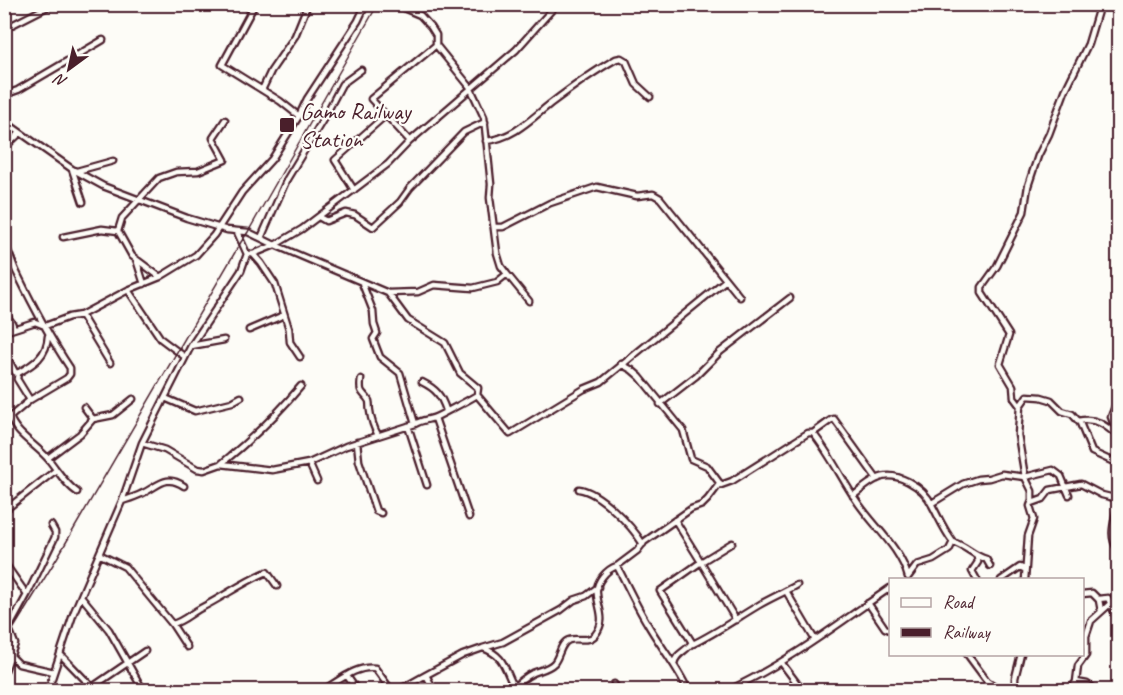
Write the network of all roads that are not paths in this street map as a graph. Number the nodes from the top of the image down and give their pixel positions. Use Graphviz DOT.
graph roads {
  1 [pos="37,4"];
  2 [pos="53,4"];
  3 [pos="255,4"];
  4 [pos="299,4"];
  5 [pos="308,4"];
  6 [pos="366,4"];
  7 [pos="394,4"];
  8 [pos="557,4"];
  9 [pos="1100,4"];
  10 [pos="39,11"];
  11 [pos="305,11"];
  12 [pos="4,29"];
  13 [pos="103,40"];
  14 [pos="436,45"];
  15 [pos="361,70"];
  16 [pos="470,87"];
  17 [pos="262,90"];
  18 [pos="4,95"];
  19 [pos="650,97"];
  20 [pos="386,115"];
  21 [pos="299,116"];
  22 [pos="225,120"];
  23 [pos="4,121"];
  24 [pos="485,122"];
  25 [pos="20,133"];
  26 [pos="410,141"];
  27 [pos="486,141"];
  28 [pos="4,148"];
  29 [pos="113,161"];
  30 [pos="74,170"];
  31 [pos="354,190"];
  32 [pos="138,200"];
  33 [pos="83,202"];
  34 [pos="319,217"];
  35 [pos="494,227"];
  36 [pos="218,228"];
  37 [pos="118,231"];
  38 [pos="237,232"];
  39 [pos="63,237"];
  40 [pos="261,238"];
  41 [pos="4,243"];
  42 [pos="275,244"];
  43 [pos="250,254"];
  44 [pos="136,259"];
  45 [pos="507,274"];
  46 [pos="160,277"];
  47 [pos="726,280"];
  48 [pos="362,282"];
  49 [pos="144,284"];
  50 [pos="128,290"];
  51 [pos="387,293"];
  52 [pos="740,297"];
  53 [pos="790,298"];
  54 [pos="529,302"];
  55 [pos="4,312"];
  56 [pos="81,315"];
  57 [pos="284,315"];
  58 [pos="45,326"];
  59 [pos="14,328"];
  60 [pos="249,330"];
  61 [pos="4,332"];
  62 [pos="48,336"];
  63 [pos="225,340"];
  64 [pos="191,346"];
  65 [pos="4,351"];
  66 [pos="185,357"];
  67 [pos="300,357"];
  68 [pos="110,363"];
  69 [pos="621,364"];
  70 [pos="18,373"];
  71 [pos="361,379"];
  72 [pos="422,382"];
  73 [pos="301,386"];
  74 [pos="477,395"];
  75 [pos="241,397"];
  76 [pos="165,398"];
  77 [pos="133,399"];
  78 [pos="1119,399"];
  79 [pos="30,400"];
  80 [pos="660,404"];
  81 [pos="84,406"];
  82 [pos="1020,406"];
  83 [pos="446,410"];
  84 [pos="435,418"];
  85 [pos="93,419"];
  86 [pos="1112,419"];
  87 [pos="1078,421"];
  88 [pos="1098,421"];
  89 [pos="415,424"];
  90 [pos="408,426"];
  91 [pos="813,433"];
  92 [pos="378,435"];
  93 [pos="1119,435"];
  94 [pos="357,442"];
  95 [pos="142,443"];
  96 [pos="48,459"];
  97 [pos="309,463"];
  98 [pos="220,464"];
  99 [pos="1119,464"];
  100 [pos="56,470"];
  101 [pos="1025,477"];
  102 [pos="877,478"];
  103 [pos="317,481"];
  104 [pos="720,483"];
  105 [pos="427,485"];
  106 [pos="184,486"];
  107 [pos="1066,487"];
  108 [pos="579,489"];
  109 [pos="77,492"];
  110 [pos="1069,495"];
  111 [pos="853,496"];
  112 [pos="122,501"];
  113 [pos="1119,501"];
  114 [pos="1032,502"];
  115 [pos="932,503"];
  116 [pos="4,511"];
  117 [pos="381,513"];
  118 [pos="469,517"];
  119 [pos="675,520"];
  120 [pos="51,525"];
  121 [pos="953,542"];
  122 [pos="643,543"];
  123 [pos="732,543"];
  124 [pos="1119,549"];
  125 [pos="99,554"];
  126 [pos="977,557"];
  127 [pos="4,562"];
  128 [pos="701,562"];
  129 [pos="617,566"];
  130 [pos="990,566"];
  131 [pos="1024,569"];
  132 [pos="907,578"];
  133 [pos="976,578"];
  134 [pos="1003,578"];
  135 [pos="1025,578"];
  136 [pos="797,585"];
  137 [pos="277,586"];
  138 [pos="597,586"];
  139 [pos="889,589"];
  140 [pos="786,591"];
  141 [pos="1119,592"];
  142 [pos="1084,594"];
  143 [pos="27,596"];
  144 [pos="81,596"];
  145 [pos="1098,599"];
  146 [pos="868,603"];
  147 [pos="1111,603"];
  148 [pos="1101,611"];
  149 [pos="1119,617"];
  150 [pos="736,620"];
  151 [pos="172,624"];
  152 [pos="9,628"];
  153 [pos="889,629"];
  154 [pos="4,637"];
  155 [pos="815,640"];
  156 [pos="692,642"];
  157 [pos="187,647"];
  158 [pos="483,648"];
  159 [pos="145,651"];
  160 [pos="60,654"];
  161 [pos="968,656"];
  162 [pos="1020,656"];
  163 [pos="12,657"];
  164 [pos="128,662"];
  165 [pos="781,663"];
  166 [pos="674,664"];
  167 [pos="54,672"];
  168 [pos="4,673"];
  169 [pos="426,675"];
  170 [pos="347,676"];
  171 [pos="1076,682"];
  172 [pos="614,684"];
  173 [pos="90,689"];
  174 [pos="512,689"];
  175 [pos="1095,689"];
  176 [pos="48,690"];
  177 [pos="143,690"];
  178 [pos="323,690"];
  179 [pos="357,690"];
  180 [pos="391,690"];
  181 [pos="399,690"];
  182 [pos="434,690"];
  183 [pos="618,690"];
  184 [pos="688,690"];
  185 [pos="729,690"];
  186 [pos="802,690"];
  187 [pos="1000,690"];
  188 [pos="1015,690"];
  189 [pos="1070,690"];
  1 -- 10 [label="street"];
  2 -- 10 [label="street"];
  3 -- 17 [label="street"];
  4 -- 11 [label="street"];
  5 -- 11 [label="street"];
  6 -- 21 [label="street"];
  7 -- 14 [label="street"];
  8 -- 16 [label="street"];
  9 -- 82 [label="street"];
  10 -- 12 [label="street"];
  11 -- 17 [label="street"];
  13 -- 18 [label="street"];
  14 -- 16 [label="street"];
  14 -- 20 [label="street"];
  15 -- 40 [label="street"];
  16 -- 24 [label="street"];
  16 -- 26 [label="street"];
  17 -- 21 [label="street"];
  19 -- 27 [label="street"];
  20 -- 26 [label="street"];
  20 -- 31 [label="street"];
  21 -- 36 [label="street"];
  22 -- 32 [label="street"];
  23 -- 25 [label="street"];
  24 -- 27 [label="street"];
  24 -- 34 [label="street"];
  25 -- 28 [label="street"];
  25 -- 30 [label="street"];
  26 -- 31 [label="street"];
  27 -- 35 [label="street"];
  29 -- 30 [label="street"];
  30 -- 32 [label="street"];
  30 -- 33 [label="street"];
  31 -- 34 [label="street"];
  32 -- 36 [label="street"];
  32 -- 37 [label="street"];
  34 -- 42 [label="street"];
  35 -- 45 [label="street"];
  35 -- 47 [label="street"];
  36 -- 38 [label="street"];
  36 -- 46 [label="street"];
  37 -- 39 [label="street"];
  37 -- 44 [label="street"];
  38 -- 40 [label="street"];
  38 -- 43 [label="street"];
  40 -- 42 [label="street"];
  41 -- 58 [label="street"];
  42 -- 43 [label="street"];
  42 -- 48 [label="street"];
  43 -- 57 [label="street"];
  43 -- 64 [label="street"];
  44 -- 46 [label="street"];
  44 -- 49 [label="street"];
  45 -- 51 [label="street"];
  45 -- 54 [label="street"];
  46 -- 49 [label="street"];
  47 -- 52 [label="street"];
  47 -- 69 [label="street"];
  48 -- 51 [label="street"];
  48 -- 89 [label="street"];
  49 -- 50 [label="street"];
  50 -- 56 [label="street"];
  50 -- 66 [label="street"];
  51 -- 74 [label="street"];
  53 -- 80 [label="street"];
  55 -- 59 [label="street"];
  56 -- 58 [label="street"];
  56 -- 68 [label="street"];
  57 -- 60 [label="street"];
  57 -- 67 [label="street"];
  58 -- 59 [label="street"];
  58 -- 62 [label="street"];
  59 -- 61 [label="street"];
  62 -- 70 [label="street"];
  62 -- 79 [label="street"];
  63 -- 64 [label="street"];
  64 -- 66 [label="street"];
  65 -- 70 [label="street"];
  66 -- 76 [label="street"];
  69 -- 74 [label="street"];
  69 -- 80 [label="street"];
  70 -- 79 [label="street"];
  71 -- 92 [label="street"];
  72 -- 83 [label="street"];
  73 -- 98 [label="street"];
  74 -- 83 [label="street"];
  75 -- 76 [label="street"];
  76 -- 95 [label="street"];
  77 -- 85 [label="street"];
  78 -- 86 [label="street"];
  79 -- 96 [label="street"];
  80 -- 104 [label="street"];
  81 -- 85 [label="street"];
  82 -- 87 [label="street"];
  82 -- 101 [label="street"];
  83 -- 84 [label="street"];
  84 -- 89 [label="street"];
  84 -- 118 [label="street"];
  85 -- 96 [label="street"];
  86 -- 88 [label="street"];
  86 -- 93 [label="street"];
  87 -- 88 [label="street"];
  87 -- 99 [label="street"];
  88 -- 93 [label="street"];
  89 -- 90 [label="street"];
  90 -- 92 [label="street"];
  90 -- 105 [label="street"];
  91 -- 102 [label="street"];
  91 -- 104 [label="street"];
  91 -- 111 [label="street"];
  92 -- 94 [label="street"];
  94 -- 97 [label="street"];
  94 -- 117 [label="street"];
  95 -- 98 [label="street"];
  95 -- 112 [label="street"];
  96 -- 100 [label="street"];
  97 -- 98 [label="street"];
  97 -- 103 [label="street"];
  100 -- 109 [label="street"];
  100 -- 116 [label="street"];
  101 -- 107 [label="street"];
  101 -- 114 [label="street"];
  101 -- 115 [label="street"];
  102 -- 111 [label="street"];
  102 -- 115 [label="street"];
  104 -- 119 [label="street"];
  106 -- 112 [label="street"];
  107 -- 110 [label="street"];
  107 -- 113 [label="street"];
  107 -- 114 [label="street"];
  108 -- 122 [label="street"];
  111 -- 132 [label="street"];
  112 -- 125 [label="street"];
  113 -- 124 [label="street"];
  114 -- 131 [label="street"];
  115 -- 121 [label="street"];
  119 -- 122 [label="street"];
  119 -- 128 [label="street"];
  120 -- 143 [label="street"];
  121 -- 126 [label="street"];
  121 -- 132 [label="street"];
  122 -- 129 [label="street"];
  123 -- 128 [label="street"];
  125 -- 144 [label="street"];
  125 -- 151 [label="street"];
  126 -- 130 [label="street"];
  126 -- 133 [label="street"];
  127 -- 143 [label="street"];
  128 -- 150 [label="street"];
  128 -- 156 [label="street"];
  129 -- 138 [label="street"];
  129 -- 166 [label="street"];
  131 -- 134 [label="street"];
  131 -- 135 [label="street"];
  136 -- 140 [label="street"];
  137 -- 151 [label="street"];
  138 -- 158 [label="street"];
  138 -- 174 [label="street"];
  139 -- 146 [label="street"];
  140 -- 150 [label="street"];
  140 -- 155 [label="street"];
  141 -- 147 [label="street"];
  142 -- 145 [label="street"];
  143 -- 152 [label="street"];
  144 -- 160 [label="street"];
  144 -- 164 [label="street"];
  145 -- 147 [label="street"];
  145 -- 148 [label="street"];
  146 -- 153 [label="street"];
  146 -- 155 [label="street"];
  147 -- 148 [label="street"];
  147 -- 149 [label="street"];
  148 -- 171 [label="street"];
  150 -- 156 [label="street"];
  151 -- 157 [label="street"];
  152 -- 154 [label="street"];
  152 -- 163 [label="street"];
  155 -- 165 [label="street"];
  156 -- 166 [label="street"];
  158 -- 169 [label="street"];
  158 -- 174 [label="street"];
  159 -- 164 [label="street"];
  160 -- 167 [label="street"];
  160 -- 173 [label="street"];
  161 -- 187 [label="street"];
  162 -- 188 [label="street"];
  163 -- 167 [label="street"];
  163 -- 168 [label="street"];
  164 -- 173 [label="street"];
  164 -- 177 [label="street"];
  165 -- 185 [label="street"];
  165 -- 186 [label="street"];
  166 -- 184 [label="street"];
  167 -- 176 [label="street"];
  169 -- 181 [label="street"];
  169 -- 182 [label="street"];
  170 -- 178 [label="street"];
  170 -- 179 [label="street"];
  170 -- 180 [label="street"];
  171 -- 175 [label="street"];
  171 -- 189 [label="street"];
  172 -- 183 [label="street"];
}
